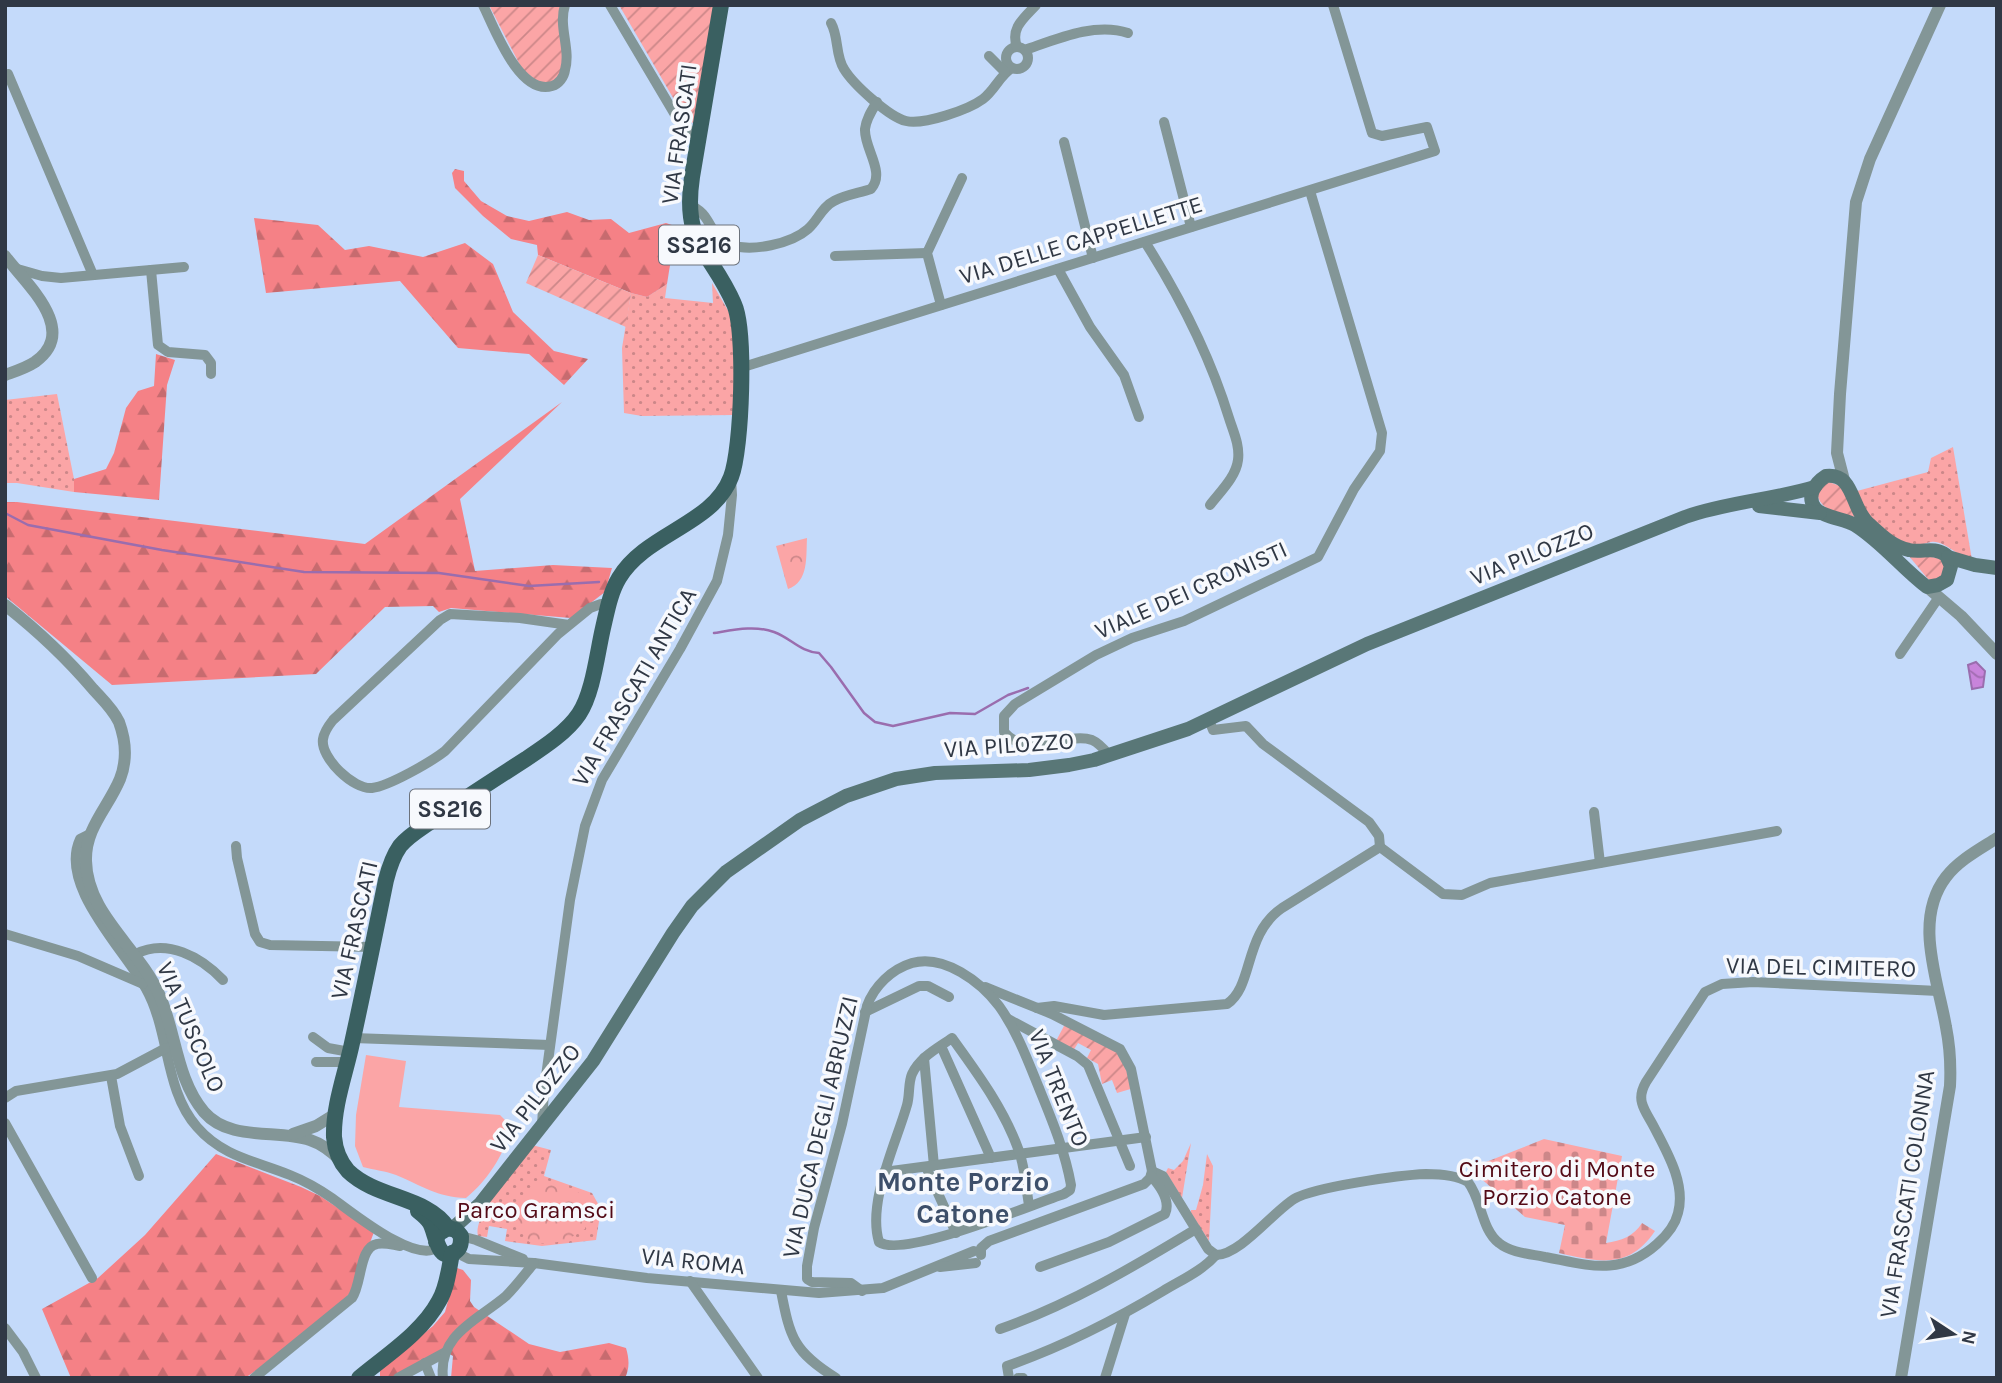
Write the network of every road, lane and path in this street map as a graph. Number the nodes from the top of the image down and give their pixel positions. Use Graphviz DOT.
graph roads {
  1 [pos="483,5"];
  2 [pos="565,5"];
  3 [pos="610,5"];
  4 [pos="721,5"];
  5 [pos="1036,5"];
  6 [pos="1333,5"];
  7 [pos="1940,5"];
  8 [pos="831,23"];
  9 [pos="1128,33"];
  10 [pos="1021,48"];
  11 [pos="989,56"];
  12 [pos="1009,70"];
  13 [pos="7,74"];
  14 [pos="877,102"];
  15 [pos="1164,122"];
  16 [pos="699,141"];
  17 [pos="1064,142"];
  18 [pos="961,178"];
  19 [pos="1310,191"];
  20 [pos="689,205"];
  21 [pos="1191,228"];
  22 [pos="1145,242"];
  23 [pos="927,253"];
  24 [pos="5,256"];
  25 [pos="835,256"];
  26 [pos="1093,258"];
  27 [pos="14,267"];
  28 [pos="184,267"];
  29 [pos="1058,269"];
  30 [pos="151,270"];
  31 [pos="93,275"];
  32 [pos="941,305"];
  33 [pos="740,368"];
  34 [pos="211,374"];
  35 [pos="5,375"];
  36 [pos="1139,417"];
  37 [pos="1837,453"];
  38 [pos="731,477"];
  39 [pos="1844,480"];
  40 [pos="1818,483"];
  41 [pos="1730,504"];
  42 [pos="1210,505"];
  43 [pos="1820,513"];
  44 [pos="1948,557"];
  45 [pos="1992,568"];
  46 [pos="1948,578"];
  47 [pos="1927,587"];
  48 [pos="1939,597"];
  49 [pos="609,604"];
  50 [pos="5,605"];
  51 [pos="1961,616"];
  52 [pos="569,625"];
  53 [pos="1900,654"];
  54 [pos="1997,654"];
  55 [pos="1209,720"];
  56 [pos="1109,755"];
  57 [pos="1594,812"];
  58 [pos="1777,831"];
  59 [pos="90,834"];
  60 [pos="1997,838"];
  61 [pos="236,846"];
  62 [pos="1380,847"];
  63 [pos="1600,863"];
  64 [pos="5,934"];
  65 [pos="373,947"];
  66 [pos="136,954"];
  67 [pos="223,981"];
  68 [pos="978,983"];
  69 [pos="143,984"];
  70 [pos="1938,991"];
  71 [pos="949,997"];
  72 [pos="999,1006"];
  73 [pos="1037,1008"];
  74 [pos="865,1012"];
  75 [pos="1007,1018"];
  76 [pos="313,1037"];
  77 [pos="550,1045"];
  78 [pos="941,1046"];
  79 [pos="166,1048"];
  80 [pos="350,1051"];
  81 [pos="924,1058"];
  82 [pos="316,1062"];
  83 [pos="111,1076"];
  84 [pos="5,1098"];
  85 [pos="337,1113"];
  86 [pos="5,1123"];
  87 [pos="542,1125"];
  88 [pos="289,1135"];
  89 [pos="1146,1137"];
  90 [pos="1120,1140"];
  91 [pos="1063,1148"];
  92 [pos="1020,1154"];
  93 [pos="991,1158"];
  94 [pos="340,1160"];
  95 [pos="930,1166"];
  96 [pos="1130,1166"];
  97 [pos="884,1172"];
  98 [pos="1152,1173"];
  99 [pos="139,1177"];
  100 [pos="1029,1205"];
  101 [pos="1196,1229"];
  102 [pos="956,1233"];
  103 [pos="449,1241"];
  104 [pos="404,1246"];
  105 [pos="1216,1255"];
  106 [pos="534,1263"];
  107 [pos="1040,1267"];
  108 [pos="92,1278"];
  109 [pos="690,1281"];
  110 [pos="781,1291"];
  111 [pos="862,1291"];
  112 [pos="1125,1314"];
  113 [pos="5,1328"];
  114 [pos="1000,1329"];
  115 [pos="446,1352"];
  116 [pos="425,1363"];
  117 [pos="36,1378"];
  118 [pos="254,1378"];
  119 [pos="359,1378"];
  120 [pos="398,1378"];
  121 [pos="430,1378"];
  122 [pos="443,1378"];
  123 [pos="758,1378"];
  124 [pos="836,1378"];
  125 [pos="1009,1378"];
  126 [pos="1105,1378"];
  127 [pos="1901,1378"];
  1 -- 2 [label="street"];
  3 -- 16 [label="street"];
  4 -- 16 [label="main road, VIA FRASCATI / SS216"];
  5 -- 10 [label="street"];
  6 -- 19 [label="street, VIA DELLE CAPPELLETTE"];
  7 -- 37 [label="street"];
  8 -- 14 [label="street"];
  9 -- 10 [label="street"];
  10 -- 12 [label="street"];
  10 -- 12 [label="street"];
  11 -- 12 [label="street"];
  12 -- 14 [label="street"];
  13 -- 31 [label="street"];
  14 -- 20 [label="street"];
  15 -- 21 [label="street"];
  16 -- 20 [label="main road, VIA FRASCATI / SS216"];
  17 -- 26 [label="street"];
  18 -- 23 [label="street"];
  19 -- 21 [label="street, VIA DELLE CAPPELLETTE"];
  19 -- 56 [label="street, VIALE DEI CRONISTI"];
  20 -- 33 [label="main road, VIA FRASCATI / SS216"];
  21 -- 22 [label="street, VIA DELLE CAPPELLETTE"];
  22 -- 26 [label="street, VIA DELLE CAPPELLETTE"];
  22 -- 42 [label="street"];
  23 -- 25 [label="street"];
  23 -- 32 [label="street"];
  24 -- 27 [label="street"];
  26 -- 29 [label="street, VIA DELLE CAPPELLETTE"];
  27 -- 31 [label="street"];
  27 -- 35 [label="street"];
  28 -- 30 [label="street"];
  29 -- 32 [label="street, VIA DELLE CAPPELLETTE"];
  29 -- 36 [label="street"];
  30 -- 31 [label="street"];
  30 -- 34 [label="street"];
  32 -- 33 [label="street, VIA DELLE CAPPELLETTE"];
  33 -- 38 [label="main road, VIA FRASCATI / SS216"];
  37 -- 39 [label="street"];
  37 -- 40 [label="street"];
  38 -- 49 [label="main road, VIA FRASCATI / SS216"];
  38 -- 77 [label="street, VIA FRASCATI ANTICA"];
  39 -- 40 [label="main road"];
  39 -- 44 [label="main road"];
  40 -- 41 [label="main road, VIA PILOZZO"];
  40 -- 43 [label="main road"];
  41 -- 43 [label="main road, VIA PILOZZO"];
  41 -- 55 [label="main road, VIA PILOZZO"];
  43 -- 47 [label="main road"];
  44 -- 45 [label="main road"];
  44 -- 46 [label="main road"];
  45 -- 46 [label="main road"];
  46 -- 47 [label="main road"];
  46 -- 51 [label="street"];
  47 -- 48 [label="street"];
  48 -- 51 [label="street"];
  48 -- 53 [label="street"];
  49 -- 52 [label="street"];
  49 -- 65 [label="main road, VIA FRASCATI / SS216"];
  50 -- 59 [label="street, VIA TUSCOLO"];
  51 -- 54 [label="street"];
  52 -- 52 [label="street"];
  55 -- 56 [label="main road, VIA PILOZZO"];
  55 -- 62 [label="street"];
  56 -- 87 [label="main road, VIA PILOZZO"];
  57 -- 63 [label="street"];
  58 -- 63 [label="street"];
  59 -- 66 [label="street, VIA TUSCOLO"];
  59 -- 69 [label="street"];
  60 -- 70 [label="street, VIA FRASCATI COLONNA"];
  61 -- 65 [label="street"];
  62 -- 63 [label="street"];
  62 -- 73 [label="street"];
  64 -- 69 [label="street"];
  65 -- 80 [label="main road, VIA FRASCATI / SS216"];
  66 -- 67 [label="street"];
  66 -- 88 [label="street, VIA TUSCOLO"];
  68 -- 72 [label="street, VIA DUCA DEGLI ABRUZZI"];
  68 -- 73 [label="street"];
  68 -- 74 [label="street, VIA DUCA DEGLI ABRUZZI"];
  69 -- 79 [label="street"];
  70 -- 105 [label="street, VIA DEL CIMITERO"];
  70 -- 127 [label="street, VIA FRASCATI COLONNA"];
  71 -- 74 [label="street"];
  72 -- 75 [label="street, VIA TRENTO"];
  73 -- 89 [label="street"];
  74 -- 111 [label="street, VIA DUCA DEGLI ABRUZZI"];
  75 -- 90 [label="street"];
  75 -- 91 [label="street, VIA TRENTO"];
  76 -- 80 [label="street"];
  77 -- 80 [label="street"];
  77 -- 87 [label="street, VIA FRASCATI ANTICA"];
  78 -- 81 [label="street"];
  78 -- 92 [label="street"];
  78 -- 93 [label="street"];
  79 -- 83 [label="street"];
  79 -- 104 [label="street"];
  80 -- 82 [label="street"];
  80 -- 85 [label="main road, VIA FRASCATI / SS216"];
  81 -- 95 [label="street"];
  81 -- 97 [label="street"];
  83 -- 84 [label="street"];
  83 -- 99 [label="street"];
  85 -- 88 [label="street"];
  85 -- 94 [label="main road, VIA FRASCATI / SS216"];
  86 -- 108 [label="street"];
  87 -- 103 [label="main road, VIA PILOZZO"];
  88 -- 94 [label="street"];
  89 -- 90 [label="street"];
  89 -- 98 [label="street"];
  90 -- 91 [label="street"];
  90 -- 96 [label="street"];
  91 -- 92 [label="street"];
  91 -- 100 [label="street, VIA TRENTO"];
  92 -- 93 [label="street"];
  92 -- 100 [label="street"];
  93 -- 95 [label="street"];
  94 -- 103 [label="main road"];
  95 -- 97 [label="street"];
  95 -- 102 [label="street"];
  97 -- 102 [label="street"];
  98 -- 101 [label="street"];
  98 -- 107 [label="street"];
  98 -- 111 [label="street, VIA ROMA"];
  100 -- 102 [label="street"];
  101 -- 105 [label="street"];
  101 -- 114 [label="street"];
  103 -- 104 [label="street"];
  103 -- 106 [label="street"];
  103 -- 106 [label="street"];
  103 -- 119 [label="main road"];
  104 -- 118 [label="street"];
  105 -- 112 [label="street"];
  106 -- 109 [label="street, VIA ROMA"];
  106 -- 115 [label="street"];
  109 -- 110 [label="street, VIA ROMA"];
  109 -- 123 [label="street"];
  110 -- 111 [label="street, VIA ROMA"];
  110 -- 124 [label="street"];
  112 -- 125 [label="street"];
  112 -- 126 [label="street"];
  113 -- 117 [label="street"];
  115 -- 116 [label="street"];
  115 -- 122 [label="street"];
  116 -- 120 [label="street"];
  116 -- 121 [label="street"];
}
